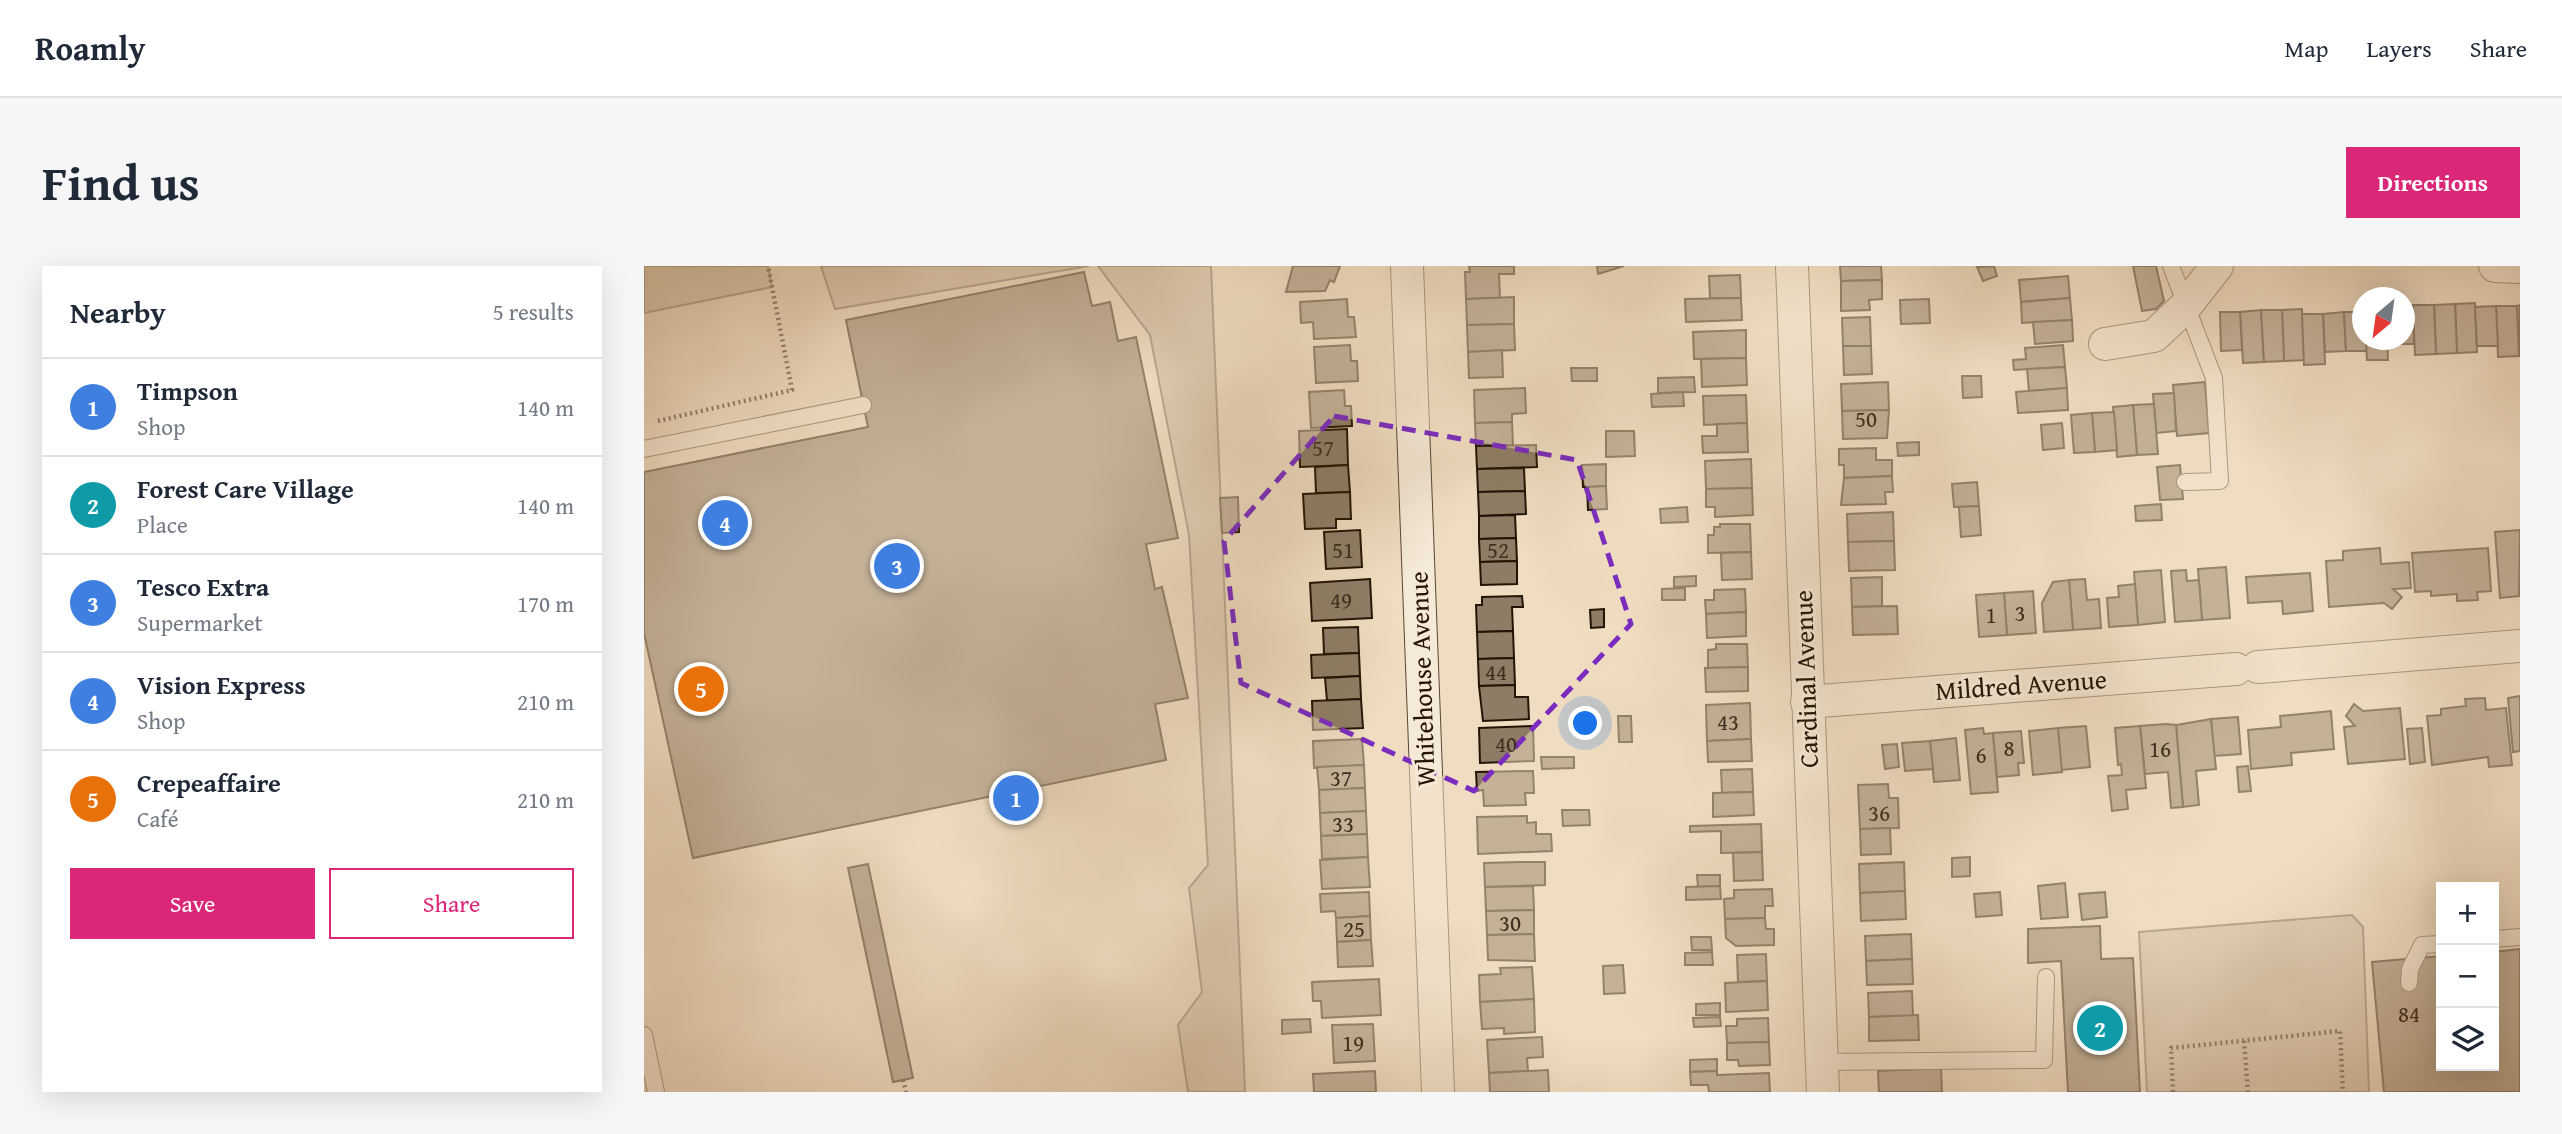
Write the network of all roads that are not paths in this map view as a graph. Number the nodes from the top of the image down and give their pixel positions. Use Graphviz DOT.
graph roads {
  1 [pos="1406,266"];
  2 [pos="1792,266"];
  3 [pos="2171,266"];
  4 [pos="2217,266"];
  5 [pos="2495,266"];
  6 [pos="2520,267"];
  7 [pos="2185,307"];
  8 [pos="2105,344"];
  9 [pos="863,405"];
  10 [pos="644,449"];
  11 [pos="2185,482"];
  12 [pos="2520,646"];
  13 [pos="1807,702"];
  14 [pos="2520,937"];
  15 [pos="2499,939"];
  16 [pos="2436,944"];
  17 [pos="2046,977"];
  18 [pos="2409,983"];
  19 [pos="644,1035"];
  20 [pos="1822,1077"];
  21 [pos="656,1092"];
  22 [pos="1438,1092"];
  1 -- 22 [label="street, Whitehouse Avenue"];
  2 -- 13 [label="street, Cardinal Avenue"];
  3 -- 7 [label="lane"];
  4 -- 7 [label="street"];
  5 -- 6 [label="street"];
  7 -- 8 [label="street"];
  7 -- 11 [label="lane"];
  9 -- 10 [label="lane"];
  12 -- 13 [label="street, Mildred Avenue"];
  13 -- 20 [label="street, Cardinal Avenue"];
  14 -- 15 [label="lane"];
  16 -- 18 [label="lane"];
  17 -- 20 [label="lane"];
  19 -- 21 [label="lane"];
}
